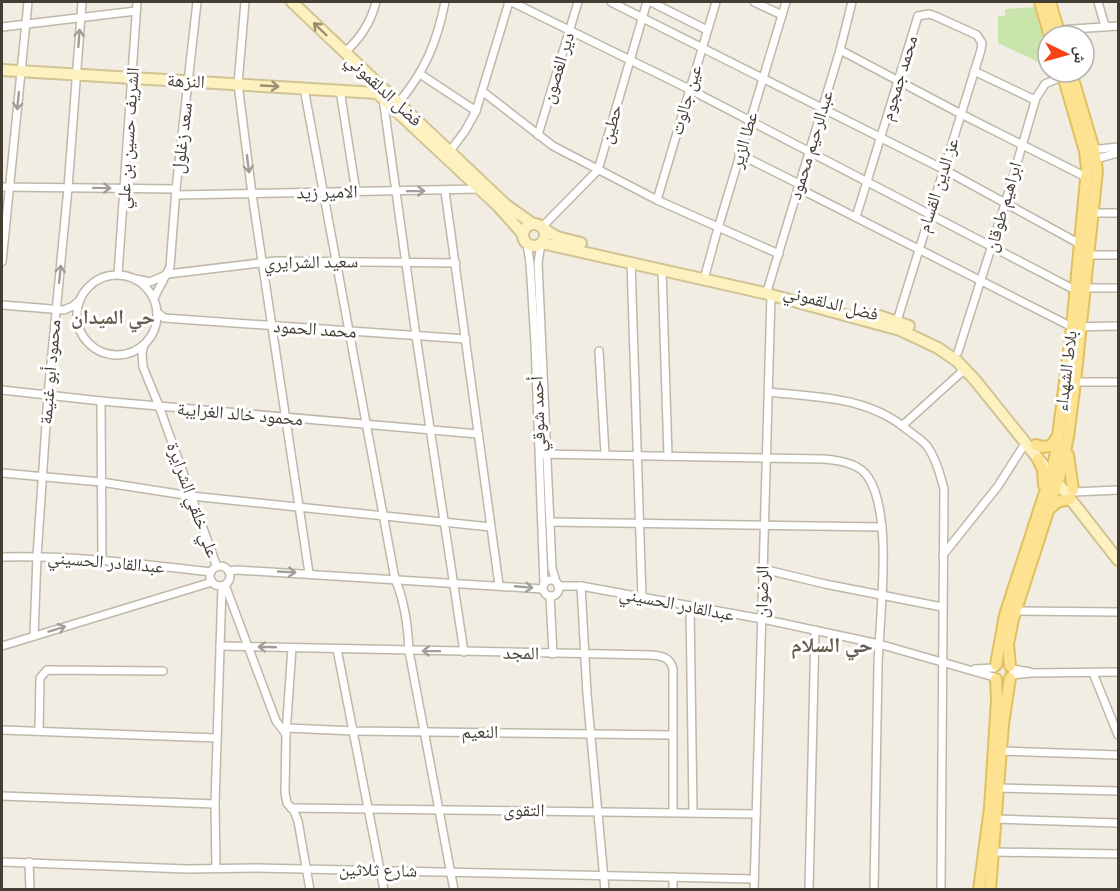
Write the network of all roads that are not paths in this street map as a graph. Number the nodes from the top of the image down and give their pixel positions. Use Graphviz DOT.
graph roads {
  1 [pos="28,2"];
  2 [pos="82,2"];
  3 [pos="137,2"];
  4 [pos="197,2"];
  5 [pos="245,2"];
  6 [pos="292,2"];
  7 [pos="376,2"];
  8 [pos="445,2"];
  9 [pos="511,2"];
  10 [pos="578,2"];
  11 [pos="610,2"];
  12 [pos="649,2"];
  13 [pos="716,2"];
  14 [pos="754,2"];
  15 [pos="786,2"];
  16 [pos="852,2"];
  17 [pos="1040,2"];
  18 [pos="1050,2"];
  19 [pos="1098,2"];
  20 [pos="136,11"];
  21 [pos="782,15"];
  22 [pos="642,17"];
  23 [pos="81,18"];
  24 [pos="26,24"];
  25 [pos="1051,24"];
  26 [pos="1054,24"];
  27 [pos="1105,26"];
  28 [pos="1119,26"];
  29 [pos="2,27"];
  30 [pos="1096,27"];
  31 [pos="569,30"];
  32 [pos="707,30"];
  33 [pos="701,48"];
  34 [pos="840,50"];
  35 [pos="981,50"];
  36 [pos="344,52"];
  37 [pos="630,60"];
  38 [pos="2,70"];
  39 [pos="21,71"];
  40 [pos="974,71"];
  41 [pos="420,74"];
  42 [pos="77,75"];
  43 [pos="763,77"];
  44 [pos="132,78"];
  45 [pos="374,79"];
  46 [pos="189,81"];
  47 [pos="898,81"];
  48 [pos="238,84"];
  49 [pos="1045,84"];
  50 [pos="1068,84"];
  51 [pos="304,88"];
  52 [pos="689,89"];
  53 [pos="340,90"];
  54 [pos="482,91"];
  55 [pos="370,92"];
  56 [pos="383,98"];
  57 [pos="1035,100"];
  58 [pos="399,102"];
  59 [pos="822,110"];
  60 [pos="476,111"];
  61 [pos="961,114"];
  62 [pos="749,120"];
  63 [pos="538,135"];
  64 [pos="881,137"];
  65 [pos="1021,143"];
  66 [pos="1119,147"];
  67 [pos="450,151"];
  68 [pos="809,153"];
  69 [pos="1119,153"];
  70 [pos="739,154"];
  71 [pos="1090,155"];
  72 [pos="943,169"];
  73 [pos="598,170"];
  74 [pos="1086,177"];
  75 [pos="868,181"];
  76 [pos="799,186"];
  77 [pos="5,187"];
  78 [pos="69,188"];
  79 [pos="124,189"];
  80 [pos="479,189"];
  81 [pos="446,191"];
  82 [pos="176,192"];
  83 [pos="324,192"];
  84 [pos="356,192"];
  85 [pos="396,192"];
  86 [pos="252,194"];
  87 [pos="657,200"];
  88 [pos="1005,204"];
  89 [pos="929,213"];
  90 [pos="1093,213"];
  91 [pos="1119,213"];
  92 [pos="856,217"];
  93 [pos="539,227"];
  94 [pos="718,228"];
  95 [pos="525,239"];
  96 [pos="541,244"];
  97 [pos="1080,244"];
  98 [pos="992,247"];
  99 [pos="918,248"];
  100 [pos="778,254"];
  101 [pos="1088,255"];
  102 [pos="1119,255"];
  103 [pos="337,261"];
  104 [pos="2,262"];
  105 [pos="263,262"];
  106 [pos="406,262"];
  107 [pos="631,262"];
  108 [pos="456,263"];
  109 [pos="662,269"];
  110 [pos="118,274"];
  111 [pos="168,274"];
  112 [pos="705,276"];
  113 [pos="136,279"];
  114 [pos="981,280"];
  115 [pos="1119,288"];
  116 [pos="1079,289"];
  117 [pos="770,291"];
  118 [pos="154,298"];
  119 [pos="80,300"];
  120 [pos="2,305"];
  121 [pos="58,309"];
  122 [pos="158,312"];
  123 [pos="164,318"];
  124 [pos="897,321"];
  125 [pos="156,325"];
  126 [pos="78,326"];
  127 [pos="272,326"];
  128 [pos="1119,326"];
  129 [pos="1076,327"];
  130 [pos="350,332"];
  131 [pos="416,336"];
  132 [pos="465,339"];
  133 [pos="144,345"];
  134 [pos="599,351"];
  135 [pos="958,352"];
  136 [pos="118,356"];
  137 [pos="143,367"];
  138 [pos="965,369"];
  139 [pos="1075,382"];
  140 [pos="1119,382"];
  141 [pos="2,390"];
  142 [pos="769,393"];
  143 [pos="48,395"];
  144 [pos="101,402"];
  145 [pos="159,406"];
  146 [pos="286,418"];
  147 [pos="367,425"];
  148 [pos="903,425"];
  149 [pos="431,431"];
  150 [pos="478,434"];
  151 [pos="1063,435"];
  152 [pos="1031,444"];
  153 [pos="544,454"];
  154 [pos="605,454"];
  155 [pos="638,455"];
  156 [pos="669,456"];
  157 [pos="765,458"];
  158 [pos="1038,459"];
  159 [pos="2,473"];
  160 [pos="1056,474"];
  161 [pos="42,476"];
  162 [pos="101,482"];
  163 [pos="1119,490"];
  164 [pos="1072,494"];
  165 [pos="191,496"];
  166 [pos="300,508"];
  167 [pos="1044,509"];
  168 [pos="384,517"];
  169 [pos="550,522"];
  170 [pos="445,523"];
  171 [pos="640,523"];
  172 [pos="764,525"];
  173 [pos="491,527"];
  174 [pos="882,527"];
  175 [pos="1119,548"];
  176 [pos="944,555"];
  177 [pos="37,556"];
  178 [pos="2,557"];
  179 [pos="1119,560"];
  180 [pos="102,561"];
  181 [pos="763,569"];
  182 [pos="214,570"];
  183 [pos="229,571"];
  184 [pos="309,573"];
  185 [pos="395,579"];
  186 [pos="212,582"];
  187 [pos="453,582"];
  188 [pos="557,584"];
  189 [pos="499,585"];
  190 [pos="223,586"];
  191 [pos="544,586"];
  192 [pos="581,586"];
  193 [pos="550,596"];
  194 [pos="881,596"];
  195 [pos="642,597"];
  196 [pos="690,606"];
  197 [pos="942,607"];
  198 [pos="1015,611"];
  199 [pos="1119,612"];
  200 [pos="762,620"];
  201 [pos="815,630"];
  202 [pos="34,636"];
  203 [pos="879,644"];
  204 [pos="2,646"];
  205 [pos="220,646"];
  206 [pos="248,647"];
  207 [pos="292,648"];
  208 [pos="337,649"];
  209 [pos="409,651"];
  210 [pos="464,652"];
  211 [pos="553,654"];
  212 [pos="585,655"];
  213 [pos="942,660"];
  214 [pos="164,671"];
  215 [pos="995,672"];
  216 [pos="1011,672"];
  217 [pos="1119,672"];
  218 [pos="1093,673"];
  219 [pos="2,730"];
  220 [pos="39,731"];
  221 [pos="286,731"];
  222 [pos="354,731"];
  223 [pos="425,732"];
  224 [pos="591,733"];
  225 [pos="673,735"];
  226 [pos="1119,735"];
  227 [pos="217,738"];
  228 [pos="1001,751"];
  229 [pos="1119,755"];
  230 [pos="998,788"];
  231 [pos="1119,791"];
  232 [pos="2,796"];
  233 [pos="215,804"];
  234 [pos="291,808"];
  235 [pos="368,808"];
  236 [pos="438,810"];
  237 [pos="598,812"];
  238 [pos="673,812"];
  239 [pos="693,812"];
  240 [pos="756,814"];
  241 [pos="996,819"];
  242 [pos="1119,823"];
  243 [pos="993,852"];
  244 [pos="1119,854"];
  245 [pos="2,861"];
  246 [pos="29,862"];
  247 [pos="216,868"];
  248 [pos="306,869"];
  249 [pos="380,870"];
  250 [pos="451,872"];
  251 [pos="604,875"];
  252 [pos="673,877"];
  253 [pos="754,879"];
  254 [pos="30,890"];
  255 [pos="310,890"];
  256 [pos="384,890"];
  257 [pos="454,890"];
  258 [pos="605,890"];
  259 [pos="673,890"];
  260 [pos="754,890"];
  261 [pos="809,890"];
  262 [pos="874,890"];
  263 [pos="940,890"];
  264 [pos="979,890"];
  265 [pos="990,890"];
  1 -- 24 [label="street"];
  2 -- 23 [label="street, محمود أبو غنيمة"];
  3 -- 20 [label="street, الشريف حسين بن علي"];
  4 -- 46 [label="street, سعد زغلول"];
  5 -- 48 [label="street"];
  36 -- 6 [label="main road, فضل الدلقموني, one-way"];
  7 -- 36 [label="street"];
  8 -- 41 [label="street"];
  9 -- 31 [label="street"];
  9 -- 54 [label="street"];
  10 -- 31 [label="street, دير الغصون"];
  11 -- 22 [label="street"];
  12 -- 22 [label="street, حطين"];
  12 -- 32 [label="street"];
  13 -- 32 [label="street, عين جالوت"];
  14 -- 21 [label="street"];
  15 -- 21 [label="street, عطا الزير"];
  16 -- 34 [label="street, عبدالرحيم محمود"];
  17 -- 25 [label="main road"];
  18 -- 26 [label="main road"];
  19 -- 27 [label="street"];
  20 -- 23 [label="street"];
  20 -- 44 [label="street, الشريف حسين بن علي"];
  21 -- 43 [label="street, عطا الزير"];
  22 -- 33 [label="street"];
  22 -- 37 [label="street, حطين"];
  23 -- 24 [label="street"];
  42 -- 23 [label="street, محمود أبو غنيمة, one-way"];
  24 -- 29 [label="street"];
  24 -- 39 [label="street"];
  27 -- 28 [label="street"];
  27 -- 30 [label="street"];
  31 -- 37 [label="street"];
  31 -- 63 [label="street, دير الغصون"];
  32 -- 33 [label="street, عين جالوت"];
  33 -- 43 [label="street"];
  33 -- 52 [label="street, عين جالوت"];
  34 -- 47 [label="street"];
  34 -- 59 [label="street, عبدالرحيم محمود"];
  35 -- 40 [label="street, عز الدين القسام"];
  35 -- 47 [label="street, محمد جمجوم"];
  36 -- 45 [label="main road, فضل الدلقموني"];
  37 -- 52 [label="street"];
  37 -- 73 [label="street, حطين"];
  38 -- 39 [label="main road, النزهة"];
  39 -- 42 [label="main road, النزهة"];
  39 -- 77 [label="street, one-way"];
  40 -- 57 [label="street"];
  40 -- 61 [label="street, عز الدين القسام"];
  41 -- 58 [label="street"];
  41 -- 60 [label="street"];
  42 -- 44 [label="main road, النزهة"];
  42 -- 78 [label="street, محمود أبو غنيمة"];
  43 -- 59 [label="street"];
  43 -- 62 [label="street, عطا الزير"];
  44 -- 46 [label="main road, النزهة"];
  44 -- 79 [label="street, الشريف حسين بن علي"];
  45 -- 55 [label="main road"];
  45 -- 58 [label="main road, فضل الدلقموني"];
  46 -- 48 [label="main road, النزهة"];
  46 -- 82 [label="street, سعد زغلول"];
  47 -- 61 [label="street"];
  47 -- 64 [label="street, محمد جمجوم"];
  48 -- 51 [label="main road, النزهة, one-way"];
  48 -- 86 [label="street, one-way"];
  49 -- 57 [label="street, ابراهيم طوقان"];
  50 -- 71 [label="main road, بلاط الشهداء"];
  51 -- 53 [label="main road, النزهة"];
  51 -- 83 [label="street"];
  52 -- 62 [label="street"];
  52 -- 87 [label="street, عين جالوت"];
  53 -- 55 [label="main road, النزهة"];
  53 -- 84 [label="street"];
  54 -- 60 [label="street"];
  54 -- 63 [label="street"];
  55 -- 56 [label="main road"];
  56 -- 80 [label="main road"];
  56 -- 85 [label="street"];
  57 -- 65 [label="street, ابراهيم طوقان"];
  58 -- 67 [label="main road, فضل الدلقموني"];
  59 -- 64 [label="street"];
  59 -- 68 [label="street, عبدالرحيم محمود"];
  60 -- 67 [label="street"];
  61 -- 65 [label="street"];
  61 -- 72 [label="street, عز الدين القسام"];
  62 -- 68 [label="street"];
  62 -- 70 [label="street, عطا الزير"];
  63 -- 73 [label="street"];
  64 -- 72 [label="street"];
  64 -- 75 [label="street, محمد جمجوم"];
  65 -- 74 [label="street"];
  65 -- 88 [label="street, ابراهيم طوقان"];
  66 -- 71 [label="street"];
  67 -- 93 [label="main road, فضل الدلقموني"];
  68 -- 75 [label="street"];
  68 -- 76 [label="street, عبدالرحيم محمود"];
  69 -- 71 [label="street"];
  70 -- 76 [label="street"];
  70 -- 94 [label="street, عطا الزير"];
  71 -- 74 [label="main road, بلاط الشهداء"];
  71 -- 90 [label="main road"];
  72 -- 88 [label="street"];
  72 -- 89 [label="street, عز الدين القسام"];
  73 -- 87 [label="street"];
  73 -- 93 [label="street, حطين"];
  74 -- 97 [label="main road, بلاط الشهداء"];
  75 -- 89 [label="street"];
  75 -- 92 [label="street, محمد جمجوم"];
  76 -- 92 [label="street"];
  76 -- 100 [label="street, عبدالرحيم محمود"];
  77 -- 78 [label="street, الامير زيد"];
  77 -- 104 [label="street"];
  78 -- 79 [label="street, الامير زيد, one-way"];
  121 -- 78 [label="street, محمود أبو غنيمة, one-way"];
  79 -- 82 [label="street, الامير زيد"];
  79 -- 110 [label="street, الشريف حسين بن علي"];
  80 -- 81 [label="street, الامير زيد"];
  80 -- 95 [label="main road"];
  85 -- 81 [label="street, الامير زيد, one-way"];
  81 -- 108 [label="street"];
  82 -- 86 [label="street, الامير زيد"];
  82 -- 111 [label="street, سعد زغلول"];
  83 -- 84 [label="street, الامير زيد"];
  83 -- 86 [label="street, الامير زيد"];
  83 -- 103 [label="street"];
  84 -- 85 [label="street, الامير زيد"];
  85 -- 106 [label="street"];
  86 -- 105 [label="street"];
  87 -- 94 [label="street"];
  88 -- 97 [label="street"];
  88 -- 98 [label="street, ابراهيم طوقان"];
  89 -- 98 [label="street"];
  89 -- 99 [label="street, عز الدين القسام"];
  90 -- 91 [label="street"];
  90 -- 101 [label="main road"];
  92 -- 99 [label="street"];
  93 -- 95 [label="main road"];
  93 -- 96 [label="main road"];
  93 -- 112 [label="main road, فضل الدلقموني"];
  94 -- 100 [label="street"];
  94 -- 112 [label="street, عطا الزير"];
  95 -- 96 [label="main road"];
  95 -- 153 [label="street, أحمد شوقي"];
  96 -- 107 [label="main road, فضل الدلقموني"];
  96 -- 153 [label="street, أحمد شوقي"];
  97 -- 116 [label="main road, بلاط الشهداء"];
  98 -- 114 [label="street, ابراهيم طوقان"];
  98 -- 116 [label="street"];
  99 -- 114 [label="street"];
  99 -- 124 [label="street, عز الدين القسام"];
  100 -- 117 [label="street, عبدالرحيم محمود"];
  101 -- 102 [label="street"];
  101 -- 116 [label="main road"];
  103 -- 105 [label="street, سعيد الشرايري"];
  103 -- 106 [label="street, سعيد الشرايري"];
  103 -- 130 [label="street"];
  105 -- 111 [label="street, سعيد الشرايري"];
  105 -- 127 [label="street"];
  106 -- 108 [label="street, سعيد الشرايري"];
  106 -- 131 [label="street"];
  107 -- 109 [label="main road, فضل الدلقموني"];
  107 -- 155 [label="street"];
  108 -- 132 [label="street"];
  109 -- 112 [label="main road, فضل الدلقموني"];
  109 -- 156 [label="street"];
  110 -- 113 [label="street"];
  110 -- 119 [label="street"];
  111 -- 113 [label="street"];
  111 -- 118 [label="street, سعد زغلول"];
  112 -- 117 [label="main road, فضل الدلقموني"];
  113 -- 118 [label="street"];
  114 -- 129 [label="street"];
  114 -- 135 [label="street, ابراهيم طوقان"];
  115 -- 116 [label="street"];
  116 -- 129 [label="main road, بلاط الشهداء"];
  117 -- 124 [label="main road, فضل الدلقموني"];
  117 -- 138 [label="main road, فضل الدلقموني"];
  117 -- 142 [label="street, الرضوان"];
  118 -- 122 [label="street"];
  119 -- 121 [label="street"];
  119 -- 126 [label="street"];
  120 -- 121 [label="street"];
  121 -- 126 [label="street"];
  121 -- 143 [label="street, محمود أبو غنيمة"];
  122 -- 123 [label="street"];
  122 -- 125 [label="street"];
  123 -- 125 [label="street"];
  123 -- 127 [label="street, محمد الحمود"];
  124 -- 135 [label="main road, فضل الدلقموني"];
  125 -- 133 [label="street"];
  126 -- 136 [label="street"];
  127 -- 130 [label="street, محمد الحمود"];
  127 -- 146 [label="street"];
  128 -- 129 [label="street"];
  129 -- 139 [label="main road"];
  129 -- 151 [label="main road, بلاط الشهداء"];
  130 -- 131 [label="street, محمد الحمود"];
  130 -- 147 [label="street"];
  131 -- 132 [label="street, محمد الحمود"];
  131 -- 149 [label="street"];
  132 -- 150 [label="street"];
  133 -- 136 [label="street"];
  133 -- 137 [label="street, علي خلقي الشرايرة"];
  134 -- 154 [label="street"];
  135 -- 152 [label="main road, فضل الدلقموني"];
  136 -- 137 [label="street"];
  137 -- 145 [label="street, علي خلقي الشرايرة"];
  138 -- 148 [label="street"];
  138 -- 152 [label="main road, فضل الدلقموني"];
  139 -- 140 [label="street"];
  139 -- 151 [label="main road"];
  141 -- 143 [label="street, محمود خالد الغرايبة"];
  142 -- 148 [label="street"];
  142 -- 157 [label="street, الرضوان"];
  143 -- 144 [label="street, محمود خالد الغرايبة"];
  143 -- 161 [label="street, محمود أبو غنيمة"];
  144 -- 145 [label="street, محمود خالد الغرايبة"];
  144 -- 162 [label="street"];
  145 -- 146 [label="street, محمود خالد الغرايبة"];
  145 -- 165 [label="street, علي خلقي الشرايرة"];
  146 -- 147 [label="street, محمود خالد الغرايبة"];
  146 -- 166 [label="street"];
  147 -- 149 [label="street, محمود خالد الغرايبة"];
  147 -- 168 [label="street"];
  148 -- 176 [label="street"];
  149 -- 150 [label="street, محمود خالد الغرايبة"];
  149 -- 170 [label="street"];
  150 -- 173 [label="street"];
  151 -- 152 [label="main road"];
  151 -- 160 [label="main road, بلاط الشهداء"];
  151 -- 164 [label="main road"];
  152 -- 158 [label="main road, فضل الدلقموني"];
  152 -- 160 [label="main road, فضل الدلقموني"];
  152 -- 176 [label="street"];
  153 -- 154 [label="street"];
  153 -- 169 [label="street, أحمد شوقي"];
  153 -- 191 [label="street, أحمد شوقي"];
  154 -- 155 [label="street"];
  155 -- 156 [label="street"];
  155 -- 171 [label="street"];
  156 -- 157 [label="street"];
  157 -- 172 [label="street, الرضوان"];
  157 -- 174 [label="street"];
  158 -- 160 [label="main road, فضل الدلقموني"];
  158 -- 167 [label="main road"];
  159 -- 161 [label="street"];
  160 -- 164 [label="main road"];
  160 -- 167 [label="main road, بلاط الشهداء"];
  161 -- 162 [label="street"];
  161 -- 177 [label="street, محمود أبو غنيمة"];
  162 -- 165 [label="street"];
  162 -- 180 [label="street"];
  163 -- 164 [label="street"];
  164 -- 167 [label="main road"];
  164 -- 175 [label="main road"];
  164 -- 179 [label="main road"];
  165 -- 166 [label="street"];
  165 -- 182 [label="street, علي خلقي الشرايرة"];
  166 -- 168 [label="street"];
  166 -- 184 [label="street"];
  167 -- 198 [label="main road"];
  167 -- 215 [label="main road, بلاط الشهداء"];
  168 -- 170 [label="street"];
  168 -- 185 [label="street"];
  169 -- 171 [label="street"];
  169 -- 188 [label="street, أحمد شوقي"];
  170 -- 173 [label="street"];
  170 -- 187 [label="street"];
  171 -- 172 [label="street"];
  171 -- 195 [label="street"];
  172 -- 174 [label="street"];
  172 -- 181 [label="street, الرضوان"];
  173 -- 189 [label="street"];
  174 -- 194 [label="street"];
  176 -- 197 [label="street"];
  177 -- 178 [label="street, عبدالقادر الحسيني"];
  177 -- 180 [label="street, عبدالقادر الحسيني"];
  177 -- 202 [label="street, محمود أبو غنيمة"];
  180 -- 182 [label="street, عبدالقادر الحسيني"];
  181 -- 194 [label="street"];
  181 -- 200 [label="street, الرضوان"];
  182 -- 183 [label="street"];
  182 -- 186 [label="street"];
  183 -- 184 [label="street, one-way"];
  183 -- 190 [label="street"];
  184 -- 185 [label="street"];
  185 -- 187 [label="street"];
  185 -- 209 [label="street"];
  186 -- 190 [label="street"];
  202 -- 186 [label="street, one-way"];
  187 -- 189 [label="street"];
  187 -- 210 [label="street"];
  188 -- 191 [label="street"];
  188 -- 192 [label="street, عبدالقادر الحسيني"];
  188 -- 193 [label="street"];
  189 -- 191 [label="street, one-way"];
  190 -- 205 [label="street"];
  190 -- 206 [label="street"];
  191 -- 193 [label="street"];
  192 -- 195 [label="street, عبدالقادر الحسيني"];
  192 -- 212 [label="street"];
  193 -- 211 [label="street"];
  194 -- 197 [label="street"];
  194 -- 203 [label="street"];
  195 -- 196 [label="street, عبدالقادر الحسيني"];
  196 -- 200 [label="street, عبدالقادر الحسيني"];
  196 -- 239 [label="street"];
  197 -- 213 [label="street"];
  198 -- 199 [label="street"];
  198 -- 216 [label="main road"];
  200 -- 201 [label="street, عبدالقادر الحسيني"];
  200 -- 240 [label="street, الرضوان"];
  201 -- 203 [label="street, عبدالقادر الحسيني"];
  201 -- 261 [label="street"];
  202 -- 204 [label="street"];
  203 -- 213 [label="street, عبدالقادر الحسيني"];
  203 -- 262 [label="street"];
  205 -- 206 [label="street, المجد"];
  205 -- 227 [label="street"];
  207 -- 206 [label="street, المجد, one-way"];
  206 -- 221 [label="street"];
  207 -- 208 [label="street, المجد"];
  207 -- 221 [label="street"];
  208 -- 209 [label="street, المجد"];
  208 -- 222 [label="street"];
  210 -- 209 [label="street, المجد, one-way"];
  209 -- 223 [label="street"];
  210 -- 211 [label="street, المجد"];
  211 -- 212 [label="street, المجد"];
  212 -- 224 [label="street"];
  212 -- 225 [label="street, المجد"];
  213 -- 215 [label="street, عبدالقادر الحسيني"];
  213 -- 263 [label="street"];
  214 -- 220 [label="street"];
  215 -- 216 [label="main road"];
  215 -- 216 [label="main road"];
  215 -- 264 [label="main road, بلاط الشهداء"];
  216 -- 218 [label="street"];
  216 -- 228 [label="main road"];
  217 -- 218 [label="street"];
  218 -- 226 [label="street"];
  219 -- 220 [label="street"];
  220 -- 227 [label="street"];
  221 -- 222 [label="street, النعيم"];
  221 -- 234 [label="street"];
  222 -- 223 [label="street, النعيم"];
  222 -- 235 [label="street"];
  223 -- 224 [label="street, النعيم"];
  223 -- 236 [label="street"];
  224 -- 225 [label="street, النعيم"];
  224 -- 237 [label="street"];
  225 -- 238 [label="street, المجد"];
  227 -- 233 [label="street"];
  228 -- 229 [label="street"];
  228 -- 230 [label="main road"];
  230 -- 231 [label="street"];
  230 -- 241 [label="main road"];
  232 -- 233 [label="street"];
  233 -- 247 [label="street"];
  234 -- 235 [label="street, التقوى"];
  234 -- 248 [label="street"];
  235 -- 236 [label="street, التقوى"];
  235 -- 249 [label="street"];
  236 -- 237 [label="street, التقوى"];
  236 -- 250 [label="street"];
  237 -- 238 [label="street, التقوى"];
  237 -- 251 [label="street"];
  238 -- 239 [label="street, التقوى"];
  239 -- 240 [label="street, التقوى"];
  240 -- 253 [label="street, الرضوان"];
  241 -- 242 [label="street"];
  241 -- 243 [label="main road"];
  243 -- 244 [label="street"];
  243 -- 265 [label="main road"];
  245 -- 246 [label="street, شارع ثلاثين"];
  246 -- 247 [label="street, شارع ثلاثين"];
  246 -- 254 [label="street"];
  247 -- 248 [label="street, شارع ثلاثين"];
  248 -- 249 [label="street, شارع ثلاثين"];
  248 -- 255 [label="street"];
  249 -- 250 [label="street, شارع ثلاثين"];
  249 -- 256 [label="street"];
  250 -- 251 [label="street, شارع ثلاثين"];
  250 -- 257 [label="street"];
  251 -- 252 [label="street, شارع ثلاثين"];
  251 -- 258 [label="street"];
  252 -- 253 [label="street, شارع ثلاثين"];
  252 -- 259 [label="street"];
  253 -- 260 [label="street, الرضوان"];
}
